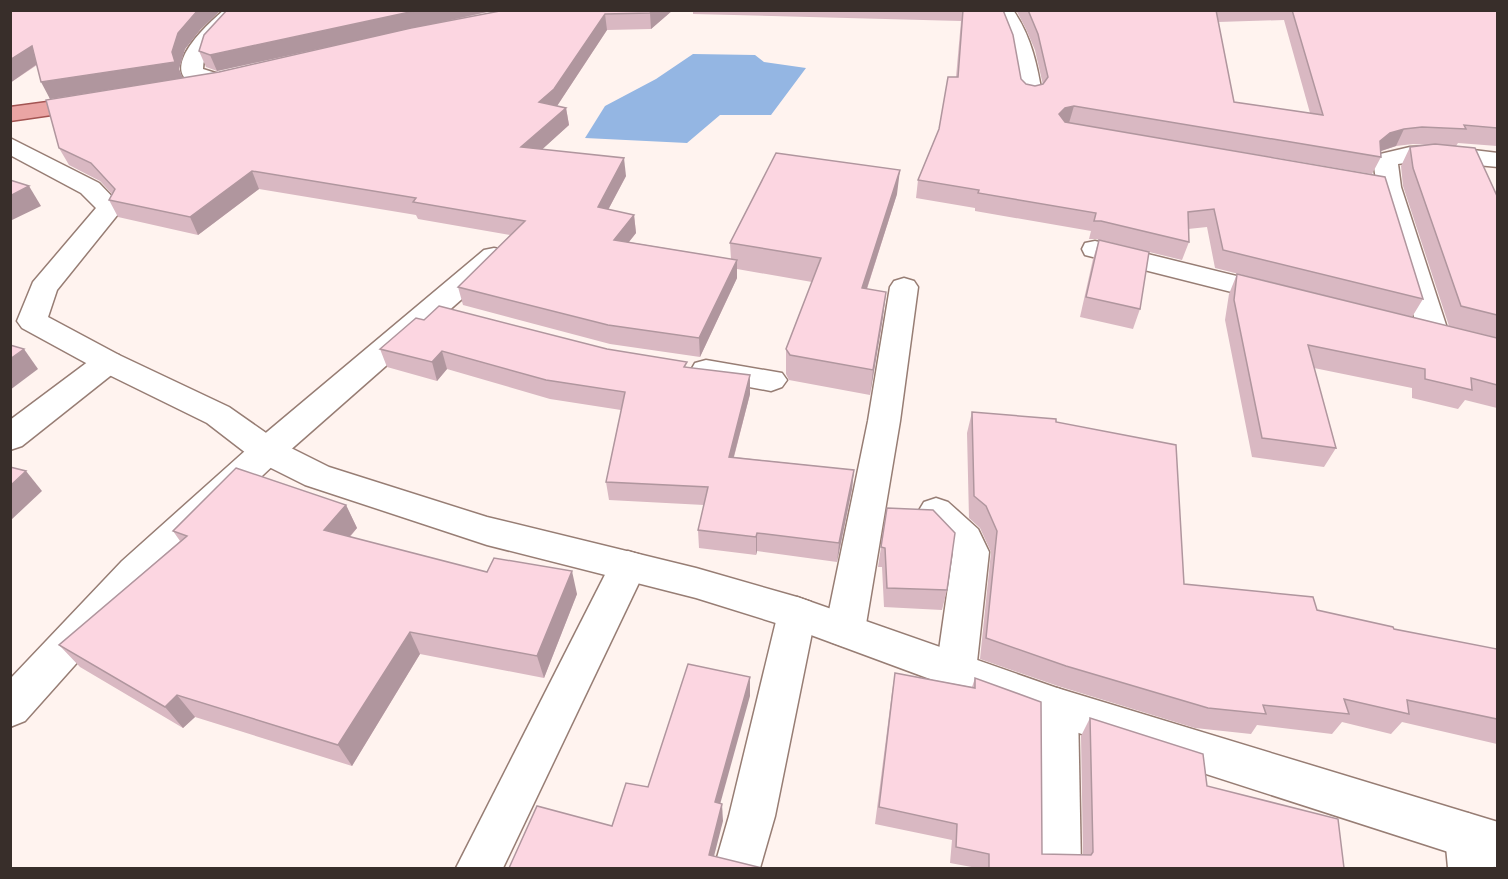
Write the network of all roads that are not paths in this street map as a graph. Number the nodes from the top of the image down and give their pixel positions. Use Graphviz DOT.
graph roads {
  1 [pos="237,10"];
  2 [pos="1003,10"];
  3 [pos="238,75"];
  4 [pos="217,81"];
  5 [pos="184,87"];
  6 [pos="1031,94"];
  7 [pos="106,100"];
  8 [pos="10,114"];
  9 [pos="10,145"];
  10 [pos="1497,160"];
  11 [pos="1095,249"];
  12 [pos="495,254"];
  13 [pos="904,287"];
  14 [pos="1299,300"];
  15 [pos="432,309"];
  16 [pos="465,318"];
  17 [pos="1400,325"];
  18 [pos="1434,334"];
  19 [pos="1497,350"];
  20 [pos="108,362"];
  21 [pos="679,366"];
  22 [pos="771,380"];
  23 [pos="10,438"];
  24 [pos="267,451"];
  25 [pos="936,512"];
  26 [pos="628,566"];
  27 [pos="797,613"];
  28 [pos="845,630"];
  29 [pos="956,671"];
  30 [pos="1057,707"];
  31 [pos="10,708"];
  32 [pos="1479,850"];
  33 [pos="479,868"];
  34 [pos="737,868"];
  35 [pos="1058,868"];
  1 -- 4 [label="street"];
  2 -- 6 [label="street"];
  3 -- 4 [label="main road"];
  4 -- 5 [label="main road"];
  7 -- 8 [label="main road"];
  9 -- 20 [label="street"];
  10 -- 18 [label="street"];
  11 -- 14 [label="street"];
  12 -- 15 [label="street"];
  13 -- 28 [label="street"];
  15 -- 16 [label="street"];
  15 -- 24 [label="street"];
  17 -- 18 [label="street"];
  18 -- 19 [label="street"];
  20 -- 23 [label="street"];
  20 -- 24 [label="street"];
  21 -- 22 [label="street"];
  24 -- 26 [label="street"];
  24 -- 31 [label="street"];
  25 -- 29 [label="street"];
  26 -- 27 [label="street"];
  26 -- 33 [label="street"];
  27 -- 28 [label="street"];
  27 -- 34 [label="street"];
  28 -- 29 [label="street"];
  29 -- 30 [label="street"];
  30 -- 32 [label="street"];
  30 -- 35 [label="street"];
}
